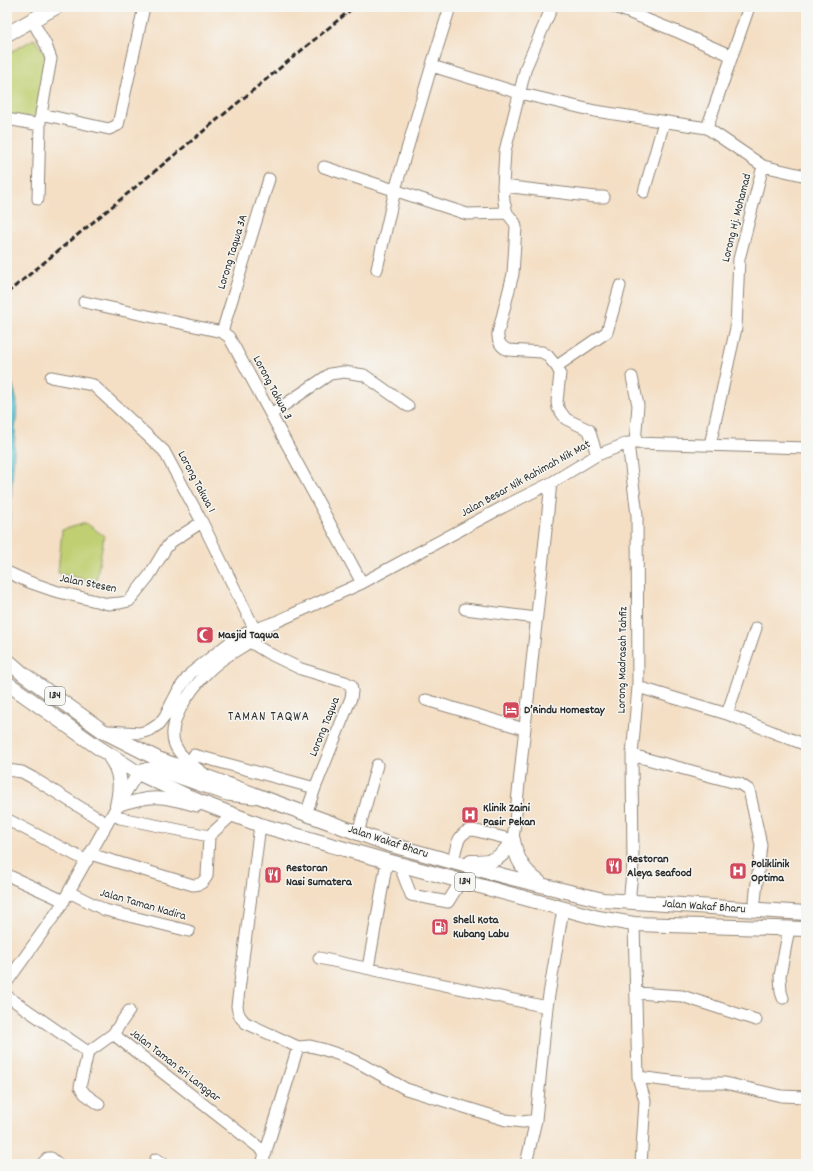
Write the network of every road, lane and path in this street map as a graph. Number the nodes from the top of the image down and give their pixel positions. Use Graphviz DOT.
graph roads {
  1 [pos="56,7"];
  2 [pos="144,7"];
  3 [pos="450,7"];
  4 [pos="552,7"];
  5 [pos="615,7"];
  6 [pos="749,7"];
  7 [pos="39,14"];
  8 [pos="7,34"];
  9 [pos="732,56"];
  10 [pos="432,66"];
  11 [pos="520,93"];
  12 [pos="7,119"];
  13 [pos="40,119"];
  14 [pos="664,122"];
  15 [pos="707,128"];
  16 [pos="763,166"];
  17 [pos="324,167"];
  18 [pos="806,176"];
  19 [pos="269,179"];
  20 [pos="504,186"];
  21 [pos="395,190"];
  22 [pos="644,192"];
  23 [pos="604,197"];
  24 [pos="38,199"];
  25 [pos="507,213"];
  26 [pos="377,269"];
  27 [pos="620,286"];
  28 [pos="84,302"];
  29 [pos="222,332"];
  30 [pos="557,366"];
  31 [pos="51,377"];
  32 [pos="632,377"];
  33 [pos="408,406"];
  34 [pos="271,414"];
  35 [pos="631,443"];
  36 [pos="710,445"];
  37 [pos="806,448"];
  38 [pos="597,455"];
  39 [pos="551,483"];
  40 [pos="202,522"];
  41 [pos="9,573"];
  42 [pos="362,583"];
  43 [pos="465,609"];
  44 [pos="536,618"];
  45 [pos="278,621"];
  46 [pos="756,628"];
  47 [pos="255,630"];
  48 [pos="250,642"];
  49 [pos="7,660"];
  50 [pos="8,683"];
  51 [pos="638,687"];
  52 [pos="426,700"];
  53 [pos="727,714"];
  54 [pos="524,729"];
  55 [pos="103,731"];
  56 [pos="806,745"];
  57 [pos="107,754"];
  58 [pos="194,755"];
  59 [pos="632,755"];
  60 [pos="377,765"];
  61 [pos="7,770"];
  62 [pos="138,773"];
  63 [pos="212,779"];
  64 [pos="315,788"];
  65 [pos="263,798"];
  66 [pos="115,810"];
  67 [pos="306,814"];
  68 [pos="232,815"];
  69 [pos="10,821"];
  70 [pos="107,824"];
  71 [pos="260,825"];
  72 [pos="358,833"];
  73 [pos="209,836"];
  74 [pos="513,840"];
  75 [pos="88,857"];
  76 [pos="452,862"];
  77 [pos="393,863"];
  78 [pos="7,875"];
  79 [pos="461,881"];
  80 [pos="541,884"];
  81 [pos="66,896"];
  82 [pos="629,902"];
  83 [pos="563,909"];
  84 [pos="754,910"];
  85 [pos="806,913"];
  86 [pos="634,924"];
  87 [pos="789,929"];
  88 [pos="806,929"];
  89 [pos="189,931"];
  90 [pos="319,958"];
  91 [pos="368,968"];
  92 [pos="7,982"];
  93 [pos="636,993"];
  94 [pos="7,996"];
  95 [pos="783,998"];
  96 [pos="547,1006"];
  97 [pos="129,1011"];
  98 [pos="756,1020"];
  99 [pos="113,1034"];
  100 [pos="298,1048"];
  101 [pos="88,1052"];
  102 [pos="638,1077"];
  103 [pos="806,1097"];
  104 [pos="99,1104"];
  105 [pos="536,1120"];
  106 [pos="264,1159"];
  107 [pos="42,1164"];
  108 [pos="58,1164"];
  109 [pos="526,1164"];
  110 [pos="641,1164"];
  1 -- 7 [label="main road"];
  2 -- 13 [label="street"];
  3 -- 10 [label="street"];
  4 -- 11 [label="street"];
  5 -- 9 [label="street"];
  6 -- 9 [label="street"];
  7 -- 8 [label="main road"];
  7 -- 13 [label="street"];
  9 -- 15 [label="street"];
  10 -- 11 [label="street"];
  10 -- 21 [label="street"];
  11 -- 14 [label="street"];
  11 -- 20 [label="street"];
  12 -- 13 [label="street"];
  13 -- 24 [label="street"];
  14 -- 15 [label="street"];
  14 -- 22 [label="street"];
  15 -- 16 [label="street, Lorong Hj. Mohamad"];
  16 -- 18 [label="street"];
  16 -- 36 [label="street, Lorong Hj. Mohamad"];
  17 -- 21 [label="street"];
  19 -- 29 [label="street, Lorong Taqwa 3A"];
  20 -- 23 [label="street"];
  20 -- 25 [label="street"];
  21 -- 25 [label="street"];
  21 -- 26 [label="street"];
  25 -- 30 [label="street"];
  27 -- 30 [label="street"];
  28 -- 29 [label="street"];
  29 -- 34 [label="street, Lorong Takwa 3"];
  30 -- 38 [label="street"];
  31 -- 40 [label="street, Lorong Takwa 1"];
  32 -- 35 [label="street, Lorong Madrasah Tahfiz"];
  33 -- 34 [label="street"];
  34 -- 42 [label="street, Lorong Takwa 3"];
  35 -- 36 [label="street, Jalan Besar Nik Rahimah Nik Mat"];
  35 -- 38 [label="street, Jalan Besar Nik Rahimah Nik Mat"];
  35 -- 51 [label="street, Lorong Madrasah Tahfiz"];
  36 -- 37 [label="street, Jalan Besar Nik Rahimah Nik Mat"];
  38 -- 39 [label="street, Jalan Besar Nik Rahimah Nik Mat"];
  39 -- 42 [label="street, Jalan Besar Nik Rahimah Nik Mat"];
  39 -- 44 [label="street"];
  40 -- 41 [label="street, Jalan Stesen"];
  40 -- 47 [label="street, Lorong Takwa 1"];
  42 -- 45 [label="street, Jalan Besar Nik Rahimah Nik Mat"];
  43 -- 44 [label="street"];
  44 -- 54 [label="street"];
  45 -- 47 [label="street, Jalan Besar Nik Rahimah Nik Mat"];
  45 -- 48 [label="street, Jalan Besar Nik Rahimah Nik Mat"];
  46 -- 53 [label="street"];
  47 -- 55 [label="street, Jalan Besar Nik Rahimah Nik Mat"];
  48 -- 63 [label="street, Jalan Besar Nik Rahimah Nik Mat"];
  48 -- 64 [label="street, Lorong Taqwa"];
  49 -- 55 [label="main road, Jalan Wakaf Bharu / 134"];
  50 -- 57 [label="main road, Jalan Wakaf Bharu"];
  51 -- 53 [label="street"];
  51 -- 59 [label="street, Lorong Madrasah Tahfiz"];
  52 -- 54 [label="street"];
  53 -- 56 [label="street"];
  54 -- 74 [label="street"];
  55 -- 63 [label="main road, Jalan Wakaf Bharu / 134"];
  57 -- 62 [label="main road, Jalan Wakaf Bharu"];
  57 -- 66 [label="main road"];
  58 -- 64 [label="street"];
  59 -- 82 [label="street, Lorong Madrasah Tahfiz"];
  59 -- 84 [label="street"];
  60 -- 72 [label="street"];
  61 -- 70 [label="street"];
  62 -- 65 [label="street"];
  62 -- 66 [label="street"];
  62 -- 68 [label="main road, Jalan Wakaf Bharu / 134"];
  63 -- 65 [label="main road, Jalan Wakaf Bharu / 134"];
  64 -- 67 [label="street, Lorong Taqwa"];
  65 -- 67 [label="main road, Jalan Wakaf Bharu / 134"];
  66 -- 68 [label="street, Jalan Wakaf Bharu / 134"];
  66 -- 70 [label="street"];
  66 -- 73 [label="street"];
  67 -- 72 [label="main road, Jalan Wakaf Bharu / 134"];
  68 -- 71 [label="main road, Jalan Wakaf Bharu / 134"];
  68 -- 73 [label="street"];
  69 -- 75 [label="street"];
  70 -- 75 [label="street"];
  71 -- 77 [label="main road, Jalan Wakaf Bharu / 134"];
  71 -- 100 [label="street"];
  72 -- 76 [label="main road, Jalan Wakaf Bharu / 134"];
  73 -- 75 [label="street"];
  74 -- 76 [label="main road"];
  74 -- 76 [label="street"];
  74 -- 80 [label="main road"];
  75 -- 81 [label="street"];
  76 -- 80 [label="main road, Jalan Wakaf Bharu / 134"];
  77 -- 79 [label="main road, Jalan Wakaf Bharu / 134"];
  77 -- 79 [label="street"];
  77 -- 91 [label="street"];
  78 -- 81 [label="street, Jalan Taman Nadira"];
  79 -- 83 [label="main road, Jalan Wakaf Bharu / 134"];
  80 -- 82 [label="main road, Jalan Wakaf Bharu / 134"];
  81 -- 89 [label="street, Jalan Taman Nadira"];
  81 -- 92 [label="street"];
  82 -- 84 [label="main road, Jalan Wakaf Bharu / 134"];
  83 -- 86 [label="main road, Jalan Wakaf Bharu / 134"];
  83 -- 96 [label="street"];
  84 -- 85 [label="main road, Jalan Wakaf Bharu / 134"];
  86 -- 87 [label="main road, Jalan Wakaf Bharu / 134"];
  86 -- 93 [label="street"];
  87 -- 88 [label="main road, Jalan Wakaf Bharu / 134"];
  87 -- 95 [label="street"];
  90 -- 91 [label="street"];
  91 -- 96 [label="street"];
  93 -- 98 [label="street"];
  93 -- 102 [label="street"];
  94 -- 101 [label="street"];
  96 -- 105 [label="street"];
  97 -- 99 [label="street"];
  99 -- 101 [label="street, Jalan Taman Sri Langgar"];
  99 -- 106 [label="street, Jalan Taman Sri Langgar"];
  100 -- 105 [label="street"];
  100 -- 106 [label="street"];
  101 -- 104 [label="street"];
  102 -- 103 [label="street"];
  102 -- 110 [label="street"];
  105 -- 109 [label="street"];
  107 -- 108 [label="street"];
}
